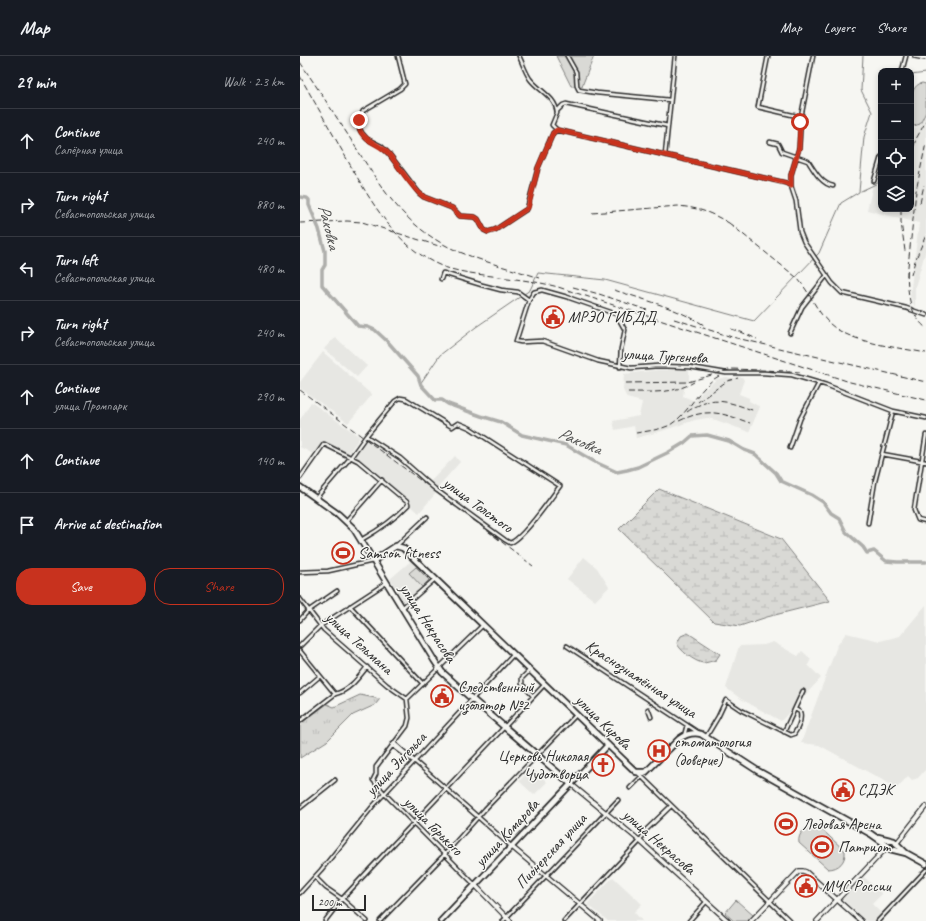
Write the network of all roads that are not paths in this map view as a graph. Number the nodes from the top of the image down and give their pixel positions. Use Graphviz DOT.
graph roads {
  1 [pos="398,56"];
  2 [pos="519,56"];
  3 [pos="567,56"];
  4 [pos="675,56"];
  5 [pos="768,56"];
  6 [pos="813,56"];
  7 [pos="906,56"];
  8 [pos="915,56"];
  9 [pos="926,58"];
  10 [pos="903,68"];
  11 [pos="670,100"];
  12 [pos="557,111"];
  13 [pos="801,117"];
  14 [pos="668,126"];
  15 [pos="557,130"];
  16 [pos="770,142"];
  17 [pos="665,154"];
  18 [pos="797,157"];
  19 [pos="878,167"];
  20 [pos="874,181"];
  21 [pos="791,186"];
  22 [pos="833,186"];
  23 [pos="827,275"];
  24 [pos="441,279"];
  25 [pos="529,300"];
  26 [pos="926,314"];
  27 [pos="790,333"];
  28 [pos="620,367"];
  29 [pos="819,383"];
  30 [pos="893,411"];
  31 [pos="926,418"];
  32 [pos="926,435"];
  33 [pos="366,436"];
  34 [pos="790,448"];
  35 [pos="882,454"];
  36 [pos="351,457"];
  37 [pos="922,461"];
  38 [pos="926,462"];
  39 [pos="300,478"];
  40 [pos="382,480"];
  41 [pos="300,487"];
  42 [pos="316,498"];
  43 [pos="428,517"];
  44 [pos="346,521"];
  45 [pos="926,522"];
  46 [pos="868,523"];
  47 [pos="360,540"];
  48 [pos="396,546"];
  49 [pos="373,561"];
  50 [pos="300,572"];
  51 [pos="435,579"];
  52 [pos="387,583"];
  53 [pos="337,591"];
  54 [pos="300,600"];
  55 [pos="350,606"];
  56 [pos="402,608"];
  57 [pos="308,611"];
  58 [pos="300,620"];
  59 [pos="483,625"];
  60 [pos="320,626"];
  61 [pos="300,646"];
  62 [pos="567,646"];
  63 [pos="300,651"];
  64 [pos="514,655"];
  65 [pos="367,667"];
  66 [pos="439,668"];
  67 [pos="530,670"];
  68 [pos="320,676"];
  69 [pos="423,684"];
  70 [pos="544,684"];
  71 [pos="803,691"];
  72 [pos="300,692"];
  73 [pos="335,694"];
  74 [pos="533,696"];
  75 [pos="407,699"];
  76 [pos="472,699"];
  77 [pos="648,709"];
  78 [pos="795,709"];
  79 [pos="576,715"];
  80 [pos="651,718"];
  81 [pos="300,721"];
  82 [pos="687,725"];
  83 [pos="504,727"];
  84 [pos="784,732"];
  85 [pos="684,736"];
  86 [pos="703,736"];
  87 [pos="393,744"];
  88 [pos="608,745"];
  89 [pos="538,755"];
  90 [pos="414,762"];
  91 [pos="636,772"];
  92 [pos="646,772"];
  93 [pos="641,777"];
  94 [pos="335,780"];
  95 [pos="571,784"];
  96 [pos="446,788"];
  97 [pos="630,788"];
  98 [pos="385,794"];
  99 [pos="618,800"];
  100 [pos="671,806"];
  101 [pos="926,806"];
  102 [pos="300,808"];
  103 [pos="606,812"];
  104 [pos="478,817"];
  105 [pos="414,822"];
  106 [pos="902,835"];
  107 [pos="640,841"];
  108 [pos="889,843"];
  109 [pos="896,844"];
  110 [pos="512,847"];
  111 [pos="892,850"];
  112 [pos="906,853"];
  113 [pos="445,854"];
  114 [pos="880,855"];
  115 [pos="926,864"];
  116 [pos="926,870"];
  117 [pos="546,875"];
  118 [pos="315,877"];
  119 [pos="475,886"];
  120 [pos="300,893"];
  121 [pos="342,899"];
  122 [pos="837,900"];
  123 [pos="706,902"];
  124 [pos="771,902"];
  125 [pos="580,904"];
  126 [pos="506,918"];
  127 [pos="325,921"];
  128 [pos="367,921"];
  129 [pos="380,921"];
  130 [pos="441,921"];
  131 [pos="503,921"];
  132 [pos="510,921"];
  133 [pos="564,921"];
  134 [pos="600,921"];
  135 [pos="689,921"];
  136 [pos="728,921"];
  137 [pos="751,921"];
  138 [pos="790,921"];
  139 [pos="817,921"];
  140 [pos="861,921"];
  141 [pos="878,921"];
  1 -- 15 [label="street"];
  2 -- 12 [label="street"];
  3 -- 11 [label="street"];
  4 -- 11 [label="street"];
  5 -- 13 [label="street"];
  6 -- 13 [label="street"];
  7 -- 10 [label="street"];
  8 -- 9 [label="main road"];
  11 -- 14 [label="street"];
  12 -- 14 [label="street"];
  12 -- 15 [label="street"];
  13 -- 18 [label="street"];
  14 -- 17 [label="street"];
  15 -- 17 [label="street"];
  16 -- 18 [label="street"];
  17 -- 21 [label="street"];
  18 -- 21 [label="street"];
  18 -- 22 [label="street"];
  19 -- 20 [label="street"];
  21 -- 23 [label="street"];
  23 -- 26 [label="street"];
  23 -- 27 [label="street"];
  24 -- 25 [label="street"];
  25 -- 28 [label="street"];
  25 -- 28 [label="street, улица Тургенева"];
  28 -- 29 [label="street, улица Тургенева"];
  29 -- 30 [label="street, улица Тургенева"];
  29 -- 34 [label="street"];
  30 -- 31 [label="street, улица Тургенева"];
  30 -- 35 [label="street"];
  32 -- 37 [label="street"];
  33 -- 33 [label="street, улица Толстого"];
  33 -- 36 [label="street"];
  35 -- 37 [label="street"];
  35 -- 46 [label="street"];
  36 -- 39 [label="street"];
  36 -- 40 [label="street"];
  36 -- 42 [label="street"];
  37 -- 38 [label="street"];
  37 -- 45 [label="street"];
  40 -- 44 [label="street"];
  40 -- 47 [label="street"];
  41 -- 42 [label="highway, улица Некрасова"];
  42 -- 44 [label="highway, улица Некрасова"];
  43 -- 48 [label="street"];
  44 -- 47 [label="highway, улица Некрасова"];
  47 -- 49 [label="highway, улица Некрасова"];
  48 -- 49 [label="highway"];
  48 -- 51 [label="highway, улица Кирова"];
  49 -- 50 [label="street"];
  49 -- 52 [label="highway, улица Некрасова"];
  51 -- 56 [label="street"];
  51 -- 59 [label="highway, улица Кирова"];
  52 -- 55 [label="street"];
  52 -- 56 [label="highway, улица Некрасова"];
  53 -- 57 [label="street"];
  54 -- 57 [label="street, улица Тельмана"];
  55 -- 60 [label="street"];
  55 -- 69 [label="street"];
  56 -- 66 [label="highway, улица Некрасова"];
  57 -- 58 [label="street"];
  57 -- 60 [label="street, улица Тельмана"];
  59 -- 64 [label="highway, улица Кирова"];
  59 -- 66 [label="street"];
  60 -- 61 [label="street"];
  60 -- 65 [label="street, улица Тельмана"];
  62 -- 82 [label="street, Краснознамённая улица"];
  63 -- 68 [label="street"];
  64 -- 67 [label="highway, улица Кирова"];
  64 -- 76 [label="street, улица Энгельса"];
  65 -- 73 [label="street"];
  65 -- 75 [label="street, улица Тельмана"];
  66 -- 69 [label="street"];
  66 -- 76 [label="highway, улица Некрасова"];
  67 -- 70 [label="highway, улица Кирова"];
  67 -- 74 [label="street"];
  68 -- 72 [label="street"];
  68 -- 73 [label="street"];
  69 -- 75 [label="street"];
  70 -- 74 [label="street"];
  70 -- 79 [label="highway, улица Кирова"];
  71 -- 78 [label="street"];
  73 -- 81 [label="street"];
  74 -- 83 [label="street"];
  75 -- 87 [label="street"];
  76 -- 83 [label="highway, улица Некрасова"];
  76 -- 90 [label="street, улица Энгельса"];
  77 -- 80 [label="street"];
  78 -- 84 [label="street"];
  78 -- 84 [label="street"];
  79 -- 88 [label="highway, улица Кирова"];
  79 -- 89 [label="street"];
  82 -- 85 [label="street"];
  82 -- 86 [label="street, Краснознамённая улица"];
  83 -- 89 [label="highway, улица Некрасова"];
  83 -- 96 [label="street"];
  84 -- 86 [label="street"];
  85 -- 86 [label="highway, Краснознамённая улица"];
  85 -- 92 [label="highway"];
  86 -- 108 [label="highway, Краснознамённая улица"];
  87 -- 90 [label="street"];
  87 -- 98 [label="street, улица Горького"];
  88 -- 91 [label="highway, улица Кирова"];
  88 -- 95 [label="highway, улица Комарова"];
  89 -- 95 [label="highway, улица Некрасова"];
  89 -- 104 [label="street"];
  90 -- 96 [label="street"];
  90 -- 98 [label="street, улица Энгельса"];
  91 -- 92 [label="highway"];
  91 -- 93 [label="street, улица Кирова"];
  92 -- 93 [label="street"];
  93 -- 97 [label="street"];
  93 -- 100 [label="street, улица Кирова"];
  94 -- 102 [label="street"];
  95 -- 103 [label="main road, улица Некрасова"];
  95 -- 110 [label="highway, улица Комарова"];
  96 -- 104 [label="street"];
  96 -- 105 [label="street"];
  98 -- 105 [label="street, улица Горького"];
  98 -- 118 [label="street, улица Энгельса"];
  99 -- 103 [label="street, Пионерская улица"];
  100 -- 107 [label="street"];
  100 -- 124 [label="street, улица Кирова"];
  101 -- 106 [label="main road"];
  103 -- 107 [label="main road, улица Некрасова"];
  103 -- 117 [label="street, Пионерская улица"];
  104 -- 110 [label="street"];
  104 -- 113 [label="street"];
  105 -- 113 [label="street, улица Горького"];
  105 -- 121 [label="street"];
  106 -- 108 [label="main road"];
  106 -- 109 [label="main road"];
  107 -- 123 [label="main road, улица Некрасова"];
  107 -- 125 [label="street"];
  108 -- 109 [label="highway"];
  108 -- 111 [label="highway"];
  108 -- 114 [label="main road"];
  109 -- 111 [label="highway"];
  109 -- 112 [label="highway"];
  110 -- 117 [label="main road"];
  110 -- 119 [label="highway, улица Комарова"];
  111 -- 112 [label="highway"];
  111 -- 114 [label="main road"];
  112 -- 115 [label="highway"];
  113 -- 119 [label="street, улица Горького"];
  113 -- 129 [label="street"];
  114 -- 122 [label="main road"];
  116 -- 141 [label="street"];
  117 -- 125 [label="main road"];
  117 -- 126 [label="street, Пионерская улица"];
  118 -- 120 [label="street, улица Энгельса"];
  118 -- 121 [label="street"];
  119 -- 126 [label="main road, улица Горького"];
  119 -- 130 [label="highway, улица Комарова"];
  121 -- 127 [label="street"];
  121 -- 128 [label="street"];
  122 -- 124 [label="main road"];
  122 -- 139 [label="main road"];
  122 -- 140 [label="main road"];
  123 -- 135 [label="street"];
  123 -- 136 [label="main road, улица Некрасова"];
  124 -- 137 [label="main road"];
  124 -- 138 [label="street, улица Кирова"];
  125 -- 133 [label="street"];
  125 -- 134 [label="main road"];
  126 -- 131 [label="street, Пионерская улица"];
  126 -- 132 [label="main road, улица Горького"];
}
